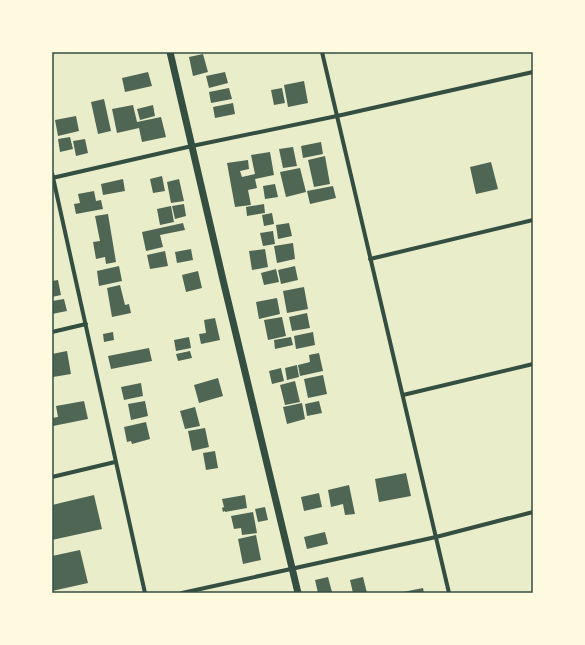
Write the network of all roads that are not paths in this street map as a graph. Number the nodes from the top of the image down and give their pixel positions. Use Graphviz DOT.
graph roads {
  1 [pos="170,52"];
  2 [pos="322,52"];
  3 [pos="533,72"];
  4 [pos="336,116"];
  5 [pos="192,146"];
  6 [pos="52,173"];
  7 [pos="53,178"];
  8 [pos="533,220"];
  9 [pos="370,259"];
  10 [pos="86,324"];
  11 [pos="52,332"];
  12 [pos="533,364"];
  13 [pos="403,395"];
  14 [pos="115,462"];
  15 [pos="52,477"];
  16 [pos="533,512"];
  17 [pos="436,537"];
  18 [pos="292,568"];
  19 [pos="144,593"];
  20 [pos="182,593"];
  21 [pos="298,593"];
  22 [pos="449,593"];
  1 -- 5 [label="street"];
  2 -- 4 [label="street"];
  3 -- 4 [label="street"];
  4 -- 5 [label="street"];
  4 -- 9 [label="street"];
  5 -- 7 [label="street"];
  5 -- 18 [label="street"];
  6 -- 7 [label="street"];
  7 -- 10 [label="street"];
  8 -- 9 [label="street"];
  9 -- 13 [label="street"];
  10 -- 11 [label="street"];
  10 -- 14 [label="street"];
  12 -- 13 [label="street"];
  13 -- 17 [label="street"];
  14 -- 15 [label="street"];
  14 -- 19 [label="street"];
  16 -- 17 [label="street"];
  17 -- 18 [label="street"];
  17 -- 22 [label="street"];
  18 -- 20 [label="street"];
  18 -- 21 [label="street"];
}
